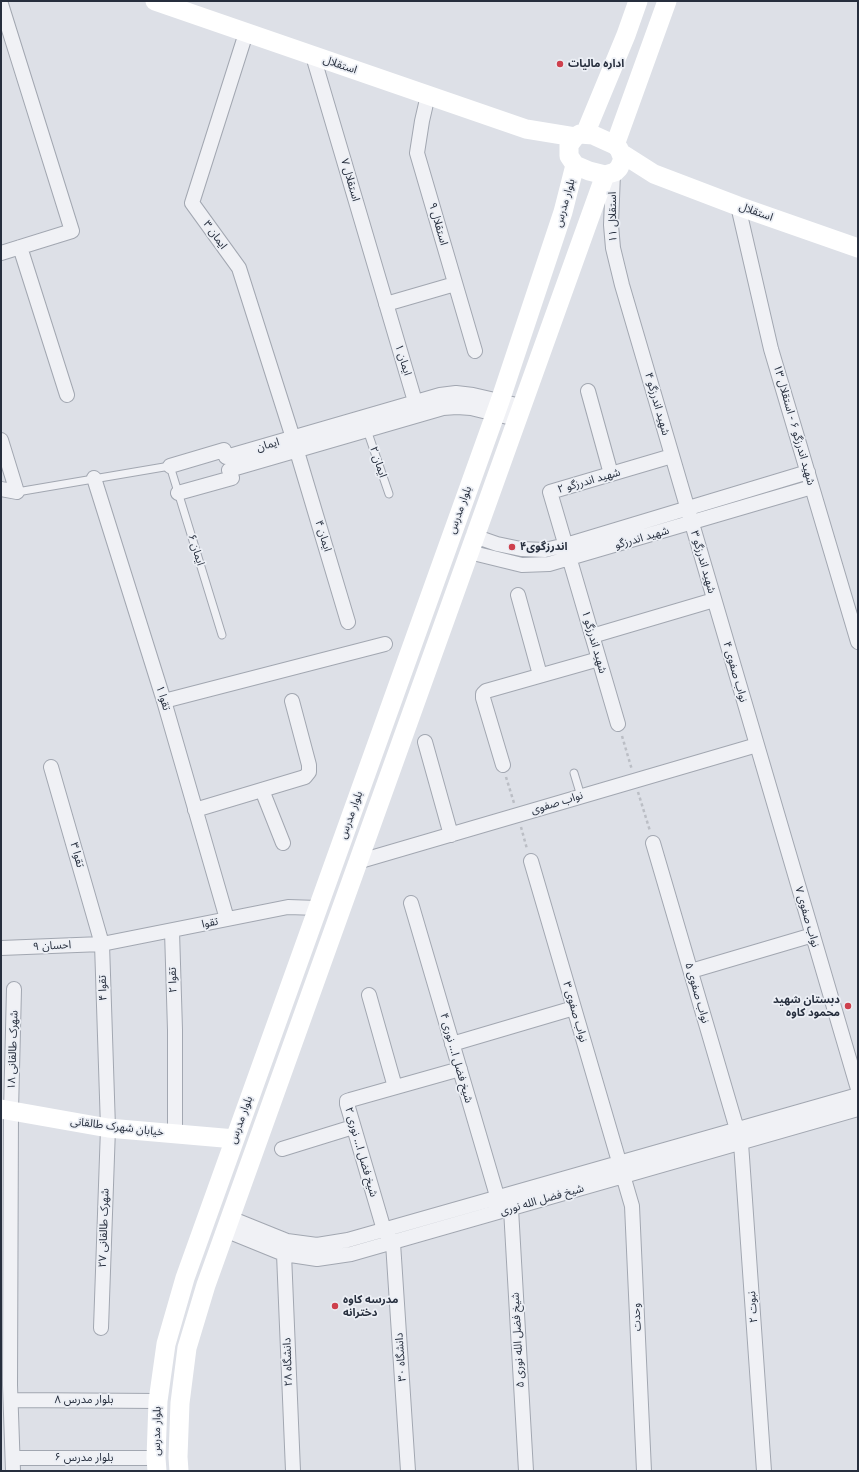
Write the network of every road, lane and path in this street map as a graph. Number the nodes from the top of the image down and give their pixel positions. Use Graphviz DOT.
graph roads {
  1 [pos="155,1"];
  2 [pos="638,1"];
  3 [pos="667,1"];
  4 [pos="1,4"];
  5 [pos="246,33"];
  6 [pos="313,56"];
  7 [pos="428,95"];
  8 [pos="526,129"];
  9 [pos="580,135"];
  10 [pos="618,149"];
  11 [pos="573,163"];
  12 [pos="611,173"];
  13 [pos="654,174"];
  14 [pos="738,206"];
  15 [pos="20,246"];
  16 [pos="858,248"];
  17 [pos="1,253"];
  18 [pos="455,284"];
  19 [pos="622,285"];
  20 [pos="386,304"];
  21 [pos="475,351"];
  22 [pos="588,391"];
  23 [pos="67,395"];
  24 [pos="497,407"];
  25 [pos="417,409"];
  26 [pos="519,412"];
  27 [pos="368,430"];
  28 [pos="1,440"];
  29 [pos="295,444"];
  30 [pos="672,456"];
  31 [pos="228,464"];
  32 [pos="170,466"];
  33 [pos="808,472"];
  34 [pos="611,474"];
  35 [pos="94,478"];
  36 [pos="812,487"];
  37 [pos="1,489"];
  38 [pos="17,492"];
  39 [pos="178,493"];
  40 [pos="389,494"];
  41 [pos="687,508"];
  42 [pos="692,523"];
  43 [pos="472,544"];
  44 [pos="566,545"];
  45 [pos="570,559"];
  46 [pos="518,595"];
  47 [pos="714,600"];
  48 [pos="348,622"];
  49 [pos="222,635"];
  50 [pos="592,636"];
  51 [pos="858,642"];
  52 [pos="385,644"];
  53 [pos="599,659"];
  54 [pos="540,675"];
  55 [pos="292,701"];
  56 [pos="164,702"];
  57 [pos="618,724"];
  58 [pos="425,742"];
  59 [pos="757,745"];
  60 [pos="502,765"];
  61 [pos="51,767"];
  62 [pos="574,773"];
  63 [pos="262,790"];
  64 [pos="581,796"];
  65 [pos="195,810"];
  66 [pos="451,835"];
  67 [pos="283,843"];
  68 [pos="653,843"];
  69 [pos="530,861"];
  70 [pos="357,862"];
  71 [pos="411,904"];
  72 [pos="318,908"];
  73 [pos="227,919"];
  74 [pos="172,931"];
  75 [pos="813,935"];
  76 [pos="102,944"];
  77 [pos="1,948"];
  78 [pos="691,971"];
  79 [pos="14,989"];
  80 [pos="369,995"];
  81 [pos="574,1008"];
  82 [pos="452,1044"];
  83 [pos="460,1069"];
  84 [pos="395,1087"];
  85 [pos="858,1089"];
  86 [pos="858,1095"];
  87 [pos="858,1109"];
  88 [pos="6,1110"];
  89 [pos="353,1127"];
  90 [pos="108,1128"];
  91 [pos="175,1134"];
  92 [pos="739,1136"];
  93 [pos="235,1139"];
  94 [pos="282,1148"];
  95 [pos="621,1170"];
  96 [pos="504,1206"];
  97 [pos="227,1224"];
  98 [pos="384,1230"];
  99 [pos="393,1243"];
  100 [pos="284,1254"];
  101 [pos="101,1328"];
  102 [pos="6,1385"];
  103 [pos="11,1400"];
  104 [pos="158,1401"];
  105 [pos="6,1439"];
  106 [pos="13,1465"];
  107 [pos="157,1465"];
  108 [pos="179,1471"];
  109 [pos="293,1471"];
  110 [pos="408,1471"];
  111 [pos="526,1471"];
  112 [pos="644,1471"];
  113 [pos="764,1471"];
  1 -- 5 [label="main road, استقلال"];
  2 -- 9 [label="main road"];
  3 -- 10 [label="main road"];
  4 -- 15 [label="street"];
  5 -- 6 [label="main road, استقلال"];
  5 -- 29 [label="street, ایمان ۳"];
  6 -- 7 [label="main road, استقلال"];
  6 -- 20 [label="street, استقلال ۷"];
  7 -- 8 [label="main road, استقلال"];
  7 -- 18 [label="street, استقلال ۹"];
  8 -- 9 [label="main road, استقلال"];
  8 -- 11 [label="main road, استقلال"];
  9 -- 10 [label="main road"];
  9 -- 11 [label="main road"];
  10 -- 12 [label="main road"];
  10 -- 13 [label="main road, استقلال"];
  11 -- 12 [label="main road"];
  11 -- 24 [label="main road, بلوار مدرس"];
  12 -- 13 [label="main road, استقلال"];
  12 -- 19 [label="street, استقلال ۱۱"];
  12 -- 26 [label="main road, بلوار مدرس"];
  13 -- 14 [label="main road, استقلال"];
  14 -- 16 [label="main road, استقلال"];
  14 -- 33 [label="street, شهید اندرزگو ۶ - استقلال ۱۳"];
  15 -- 17 [label="street"];
  15 -- 23 [label="street"];
  18 -- 20 [label="street"];
  18 -- 21 [label="street, استقلال ۹"];
  19 -- 30 [label="street, شهید اندرزگو ۴"];
  20 -- 25 [label="street, ایمان ۱"];
  22 -- 34 [label="street"];
  24 -- 25 [label="street, ایمان"];
  24 -- 26 [label="street, ایمان"];
  24 -- 72 [label="main road, بلوار مدرس"];
  25 -- 27 [label="street, ایمان"];
  25 -- 29 [label="street, ایمان"];
  26 -- 43 [label="main road, بلوار مدرس"];
  27 -- 29 [label="street, ایمان"];
  27 -- 40 [label="lane, ایمان ۲"];
  28 -- 38 [label="street"];
  29 -- 31 [label="street, ایمان"];
  29 -- 48 [label="street, ایمان ۴"];
  30 -- 34 [label="street, شهید اندرزگو ۲"];
  30 -- 41 [label="street, شهید اندرزگو ۴"];
  31 -- 32 [label="street, ایمان"];
  31 -- 39 [label="street"];
  32 -- 35 [label="lane, ایمان"];
  32 -- 39 [label="lane, ایمان ۶"];
  33 -- 36 [label="street, شهید اندرزگو ۶ - استقلال ۱۳"];
  33 -- 41 [label="street"];
  34 -- 44 [label="street, شهید اندرزگو ۲"];
  35 -- 38 [label="lane, ایمان"];
  35 -- 56 [label="street, تقوا ۱"];
  36 -- 42 [label="street, شهید اندرزگو"];
  36 -- 51 [label="street, شهید اندرزگو ۶ - استقلال ۱۳"];
  37 -- 38 [label="street"];
  39 -- 49 [label="lane, ایمان ۶"];
  41 -- 42 [label="street, شهید اندرزگو ۴"];
  41 -- 44 [label="street"];
  42 -- 45 [label="street, شهید اندرزگو"];
  42 -- 47 [label="street, شهید اندرزگو ۳"];
  43 -- 44 [label="street"];
  43 -- 45 [label="street, شهید اندرزگو"];
  43 -- 70 [label="main road, بلوار مدرس"];
  44 -- 45 [label="street, شهید اندرزگو ۲"];
  45 -- 50 [label="street, شهید اندرزگو ۱"];
  46 -- 54 [label="street"];
  47 -- 50 [label="street"];
  47 -- 59 [label="street, نواب صفوی ۴"];
  50 -- 53 [label="street, شهید اندرزگو ۱"];
  52 -- 56 [label="street"];
  53 -- 54 [label="street"];
  53 -- 57 [label="street, شهید اندرزگو ۱"];
  54 -- 60 [label="street"];
  55 -- 63 [label="street"];
  56 -- 65 [label="street, تقوا ۱"];
  58 -- 66 [label="street"];
  59 -- 64 [label="street, نواب صفوی"];
  59 -- 75 [label="street, نواب صفوی ۷"];
  61 -- 76 [label="street, تقوا ۳"];
  62 -- 64 [label="lane"];
  63 -- 65 [label="street"];
  63 -- 67 [label="street"];
  64 -- 66 [label="street, نواب صفوی"];
  65 -- 73 [label="street, تقوا ۱"];
  66 -- 70 [label="street, نواب صفوی"];
  68 -- 78 [label="street, نواب صفوی ۵"];
  69 -- 81 [label="street, نواب صفوی ۳"];
  70 -- 97 [label="main road, بلوار مدرس"];
  71 -- 82 [label="street, شیخ فضل ا... نوری ۴"];
  72 -- 73 [label="street, تقوا"];
  72 -- 93 [label="main road, بلوار مدرس"];
  73 -- 74 [label="street, تقوا"];
  74 -- 76 [label="street, تقوا"];
  74 -- 91 [label="street, تقوا ۲"];
  75 -- 78 [label="street"];
  75 -- 85 [label="street, نواب صفوی ۷"];
  76 -- 77 [label="street, احسان ۹"];
  76 -- 90 [label="street, تقوا ۴"];
  78 -- 92 [label="street, نواب صفوی ۵"];
  79 -- 88 [label="street, شهرک طالقانی ۱۸"];
  80 -- 84 [label="street"];
  81 -- 82 [label="street"];
  81 -- 95 [label="street, نواب صفوی ۳"];
  82 -- 83 [label="street, شیخ فضل ا... نوری ۴"];
  83 -- 84 [label="street, شیخ فضل ا... نوری ۲"];
  83 -- 96 [label="street, شیخ فضل ا... نوری ۴"];
  84 -- 89 [label="street, شیخ فضل ا... نوری ۲"];
  86 -- 92 [label="street, شیخ فضل الله نوری"];
  87 -- 92 [label="street, شیخ فضل الله نوری"];
  88 -- 90 [label="main road, خیابان شهرک طالقانی"];
  88 -- 102 [label="street, شهرک طالقانی ۱۸"];
  89 -- 94 [label="street"];
  89 -- 98 [label="street, شیخ فضل ا... نوری ۲"];
  90 -- 91 [label="main road, خیابان شهرک طالقانی"];
  90 -- 101 [label="street, شهرک طالقانی ۲۷"];
  91 -- 93 [label="main road, خیابان شهرک طالقانی"];
  92 -- 95 [label="street, شیخ فضل الله نوری"];
  92 -- 113 [label="street, نبوت ۲"];
  93 -- 104 [label="main road, بلوار مدرس"];
  95 -- 96 [label="street, شیخ فضل الله نوری"];
  95 -- 112 [label="street, وحدت"];
  96 -- 98 [label="street, شیخ فضل الله نوری"];
  96 -- 99 [label="street, شیخ فضل الله نوری"];
  96 -- 111 [label="street, شیخ فضل‌ الله نوری ۵"];
  97 -- 98 [label="street, شیخ فضل الله نوری"];
  97 -- 100 [label="street, شیخ فضل الله نوری"];
  97 -- 108 [label="main road, بلوار مدرس"];
  98 -- 99 [label="street, شیخ فضل ا... نوری ۲"];
  99 -- 100 [label="street, شیخ فضل الله نوری"];
  99 -- 110 [label="street, دانشگاه ۳۰"];
  100 -- 109 [label="street, دانشگاه ۲۸"];
  102 -- 103 [label="street, شهرک طالقانی ۱۸"];
  103 -- 104 [label="street, بلوار مدرس ۸"];
  103 -- 105 [label="street, شهرک طالقانی ۱۸"];
  104 -- 107 [label="main road, بلوار مدرس"];
  105 -- 106 [label="street, شهرک طالقانی ۱۸"];
  106 -- 107 [label="street, بلوار مدرس ۶"];
}
